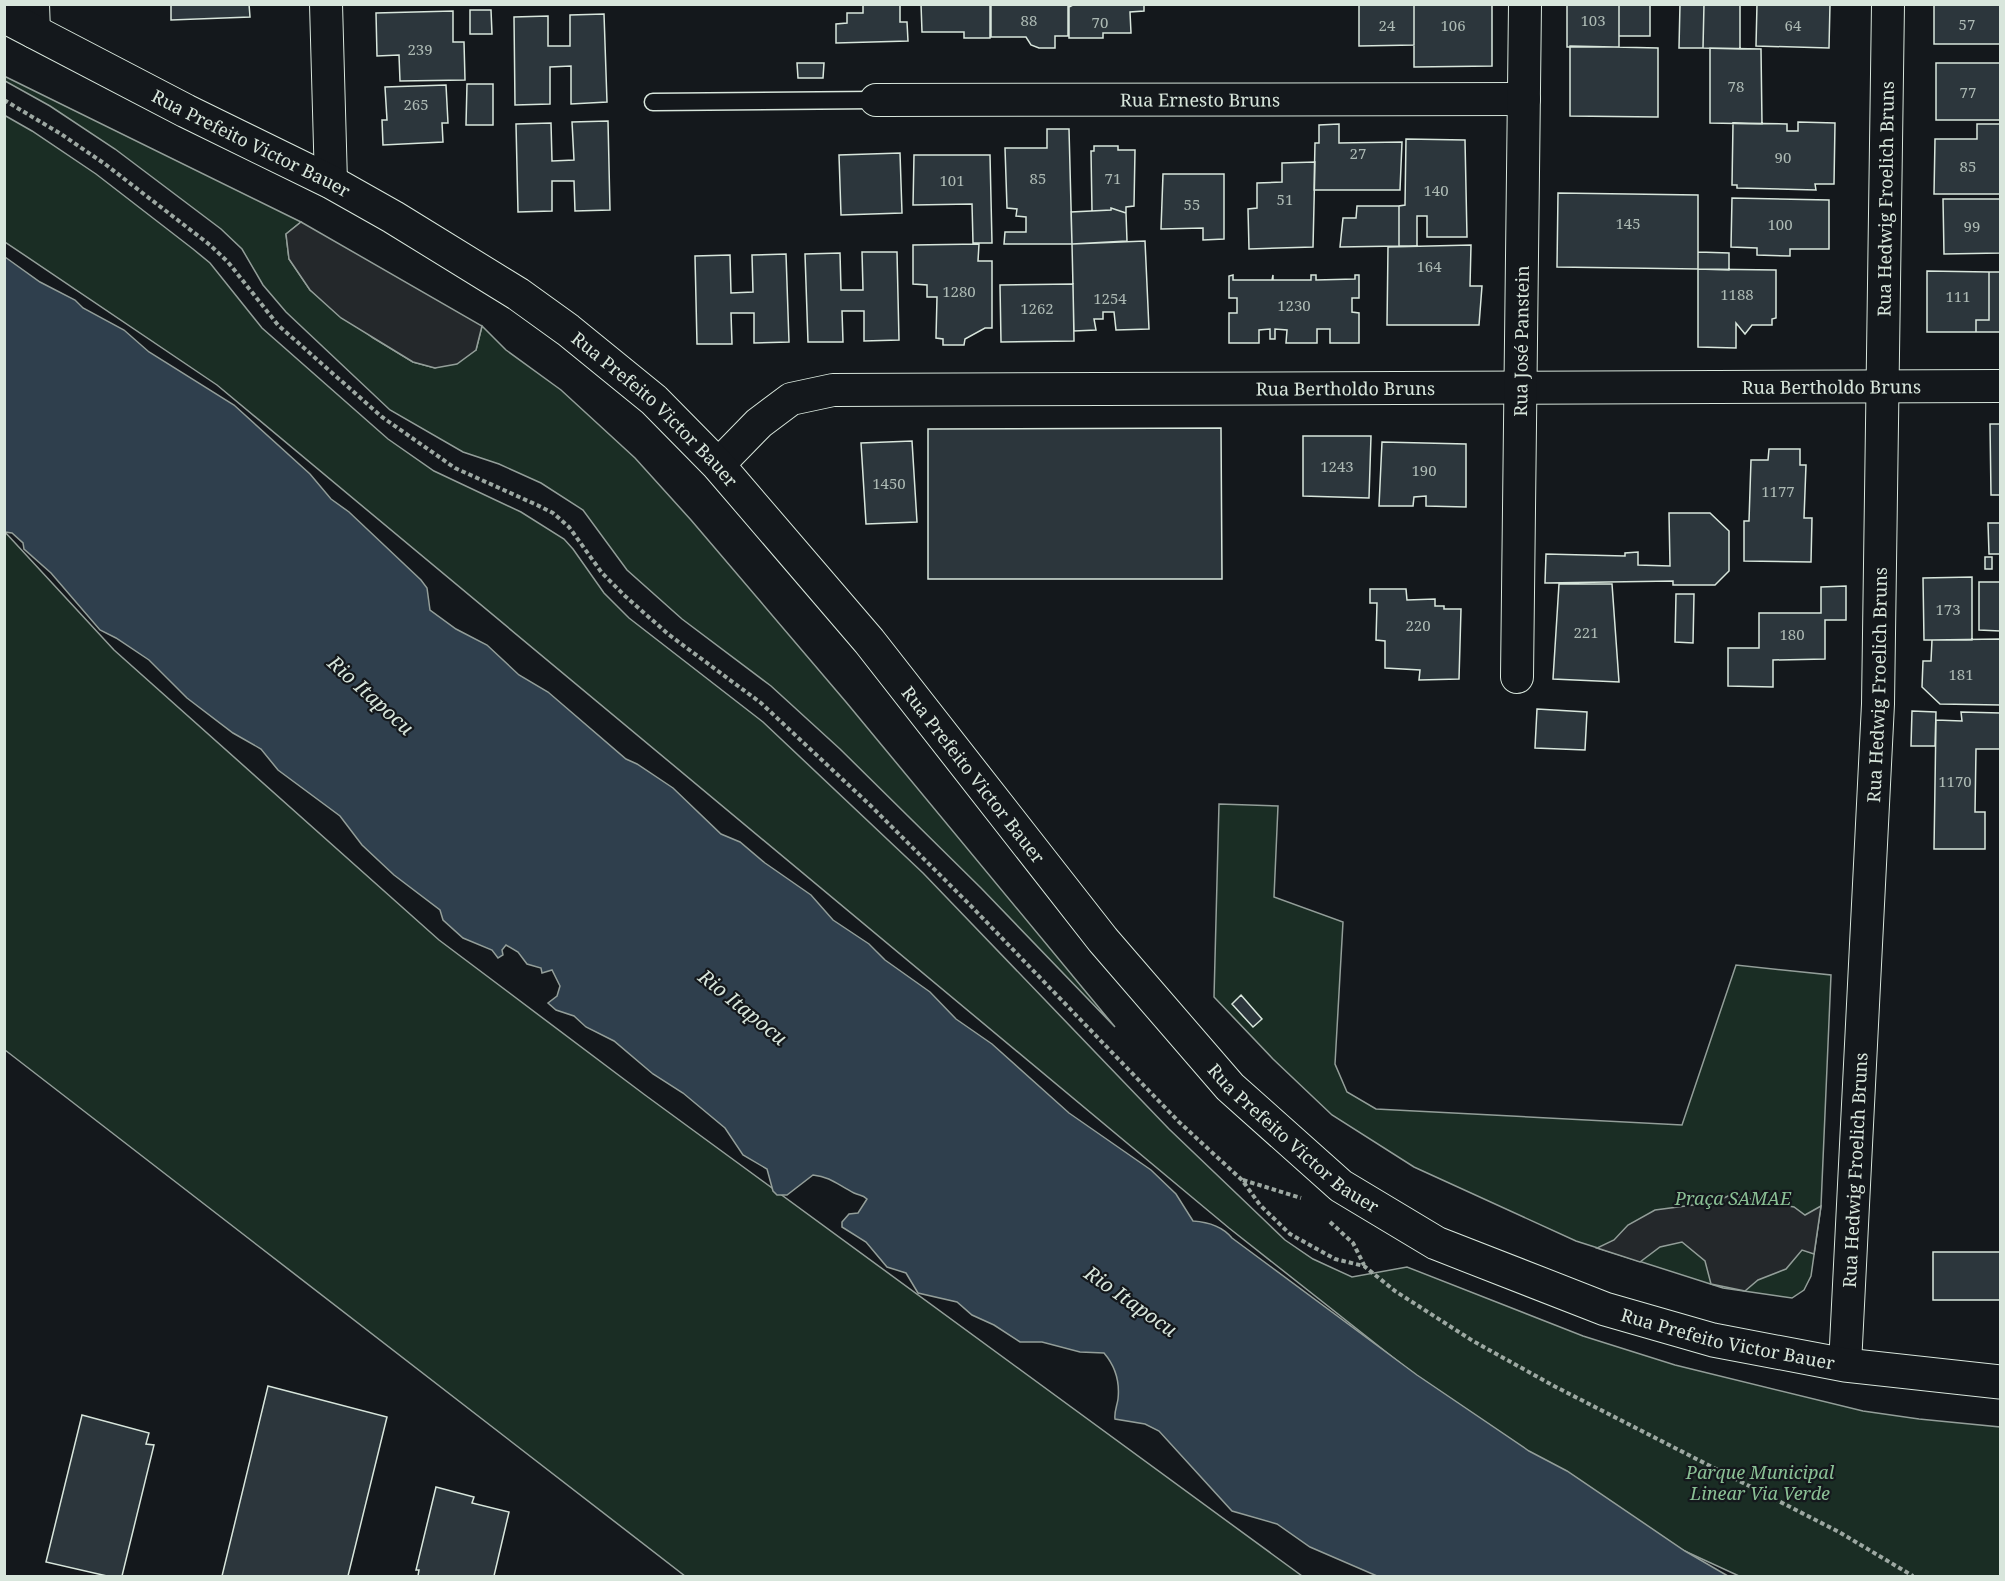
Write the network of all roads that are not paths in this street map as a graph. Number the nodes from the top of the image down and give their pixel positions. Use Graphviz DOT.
graph roads {
  1 [pos="326,4"];
  2 [pos="1525,4"];
  3 [pos="1888,4"];
  4 [pos="4,16"];
  5 [pos="33,18"];
  6 [pos="1524,99"];
  7 [pos="876,100"];
  8 [pos="653,102"];
  9 [pos="332,182"];
  10 [pos="1882,386"];
  11 [pos="2001,386"];
  12 [pos="1519,389"];
  13 [pos="718,465"];
  14 [pos="1517,677"];
  15 [pos="1845,1365"];
  16 [pos="2001,1382"];
  1 -- 9 [label="street"];
  2 -- 6 [label="street, Rua José Panstein"];
  3 -- 10 [label="street, Rua Hedwig Froelich Bruns"];
  4 -- 5 [label="main road, Rua Prefeito Victor Bauer"];
  5 -- 9 [label="main road, Rua Prefeito Victor Bauer"];
  6 -- 7 [label="street, Rua Ernesto Bruns"];
  6 -- 12 [label="street, Rua José Panstein"];
  7 -- 8 [label="lane"];
  9 -- 13 [label="main road, Rua Prefeito Victor Bauer"];
  10 -- 11 [label="street, Rua Bertholdo Bruns"];
  10 -- 12 [label="street, Rua Bertholdo Bruns"];
  10 -- 15 [label="street, Rua Hedwig Froelich Bruns"];
  12 -- 13 [label="street, Rua Bertholdo Bruns"];
  12 -- 14 [label="street, Rua José Panstein"];
  13 -- 15 [label="main road, Rua Prefeito Victor Bauer"];
  15 -- 16 [label="main road, Rua Prefeito Victor Bauer"];
}
